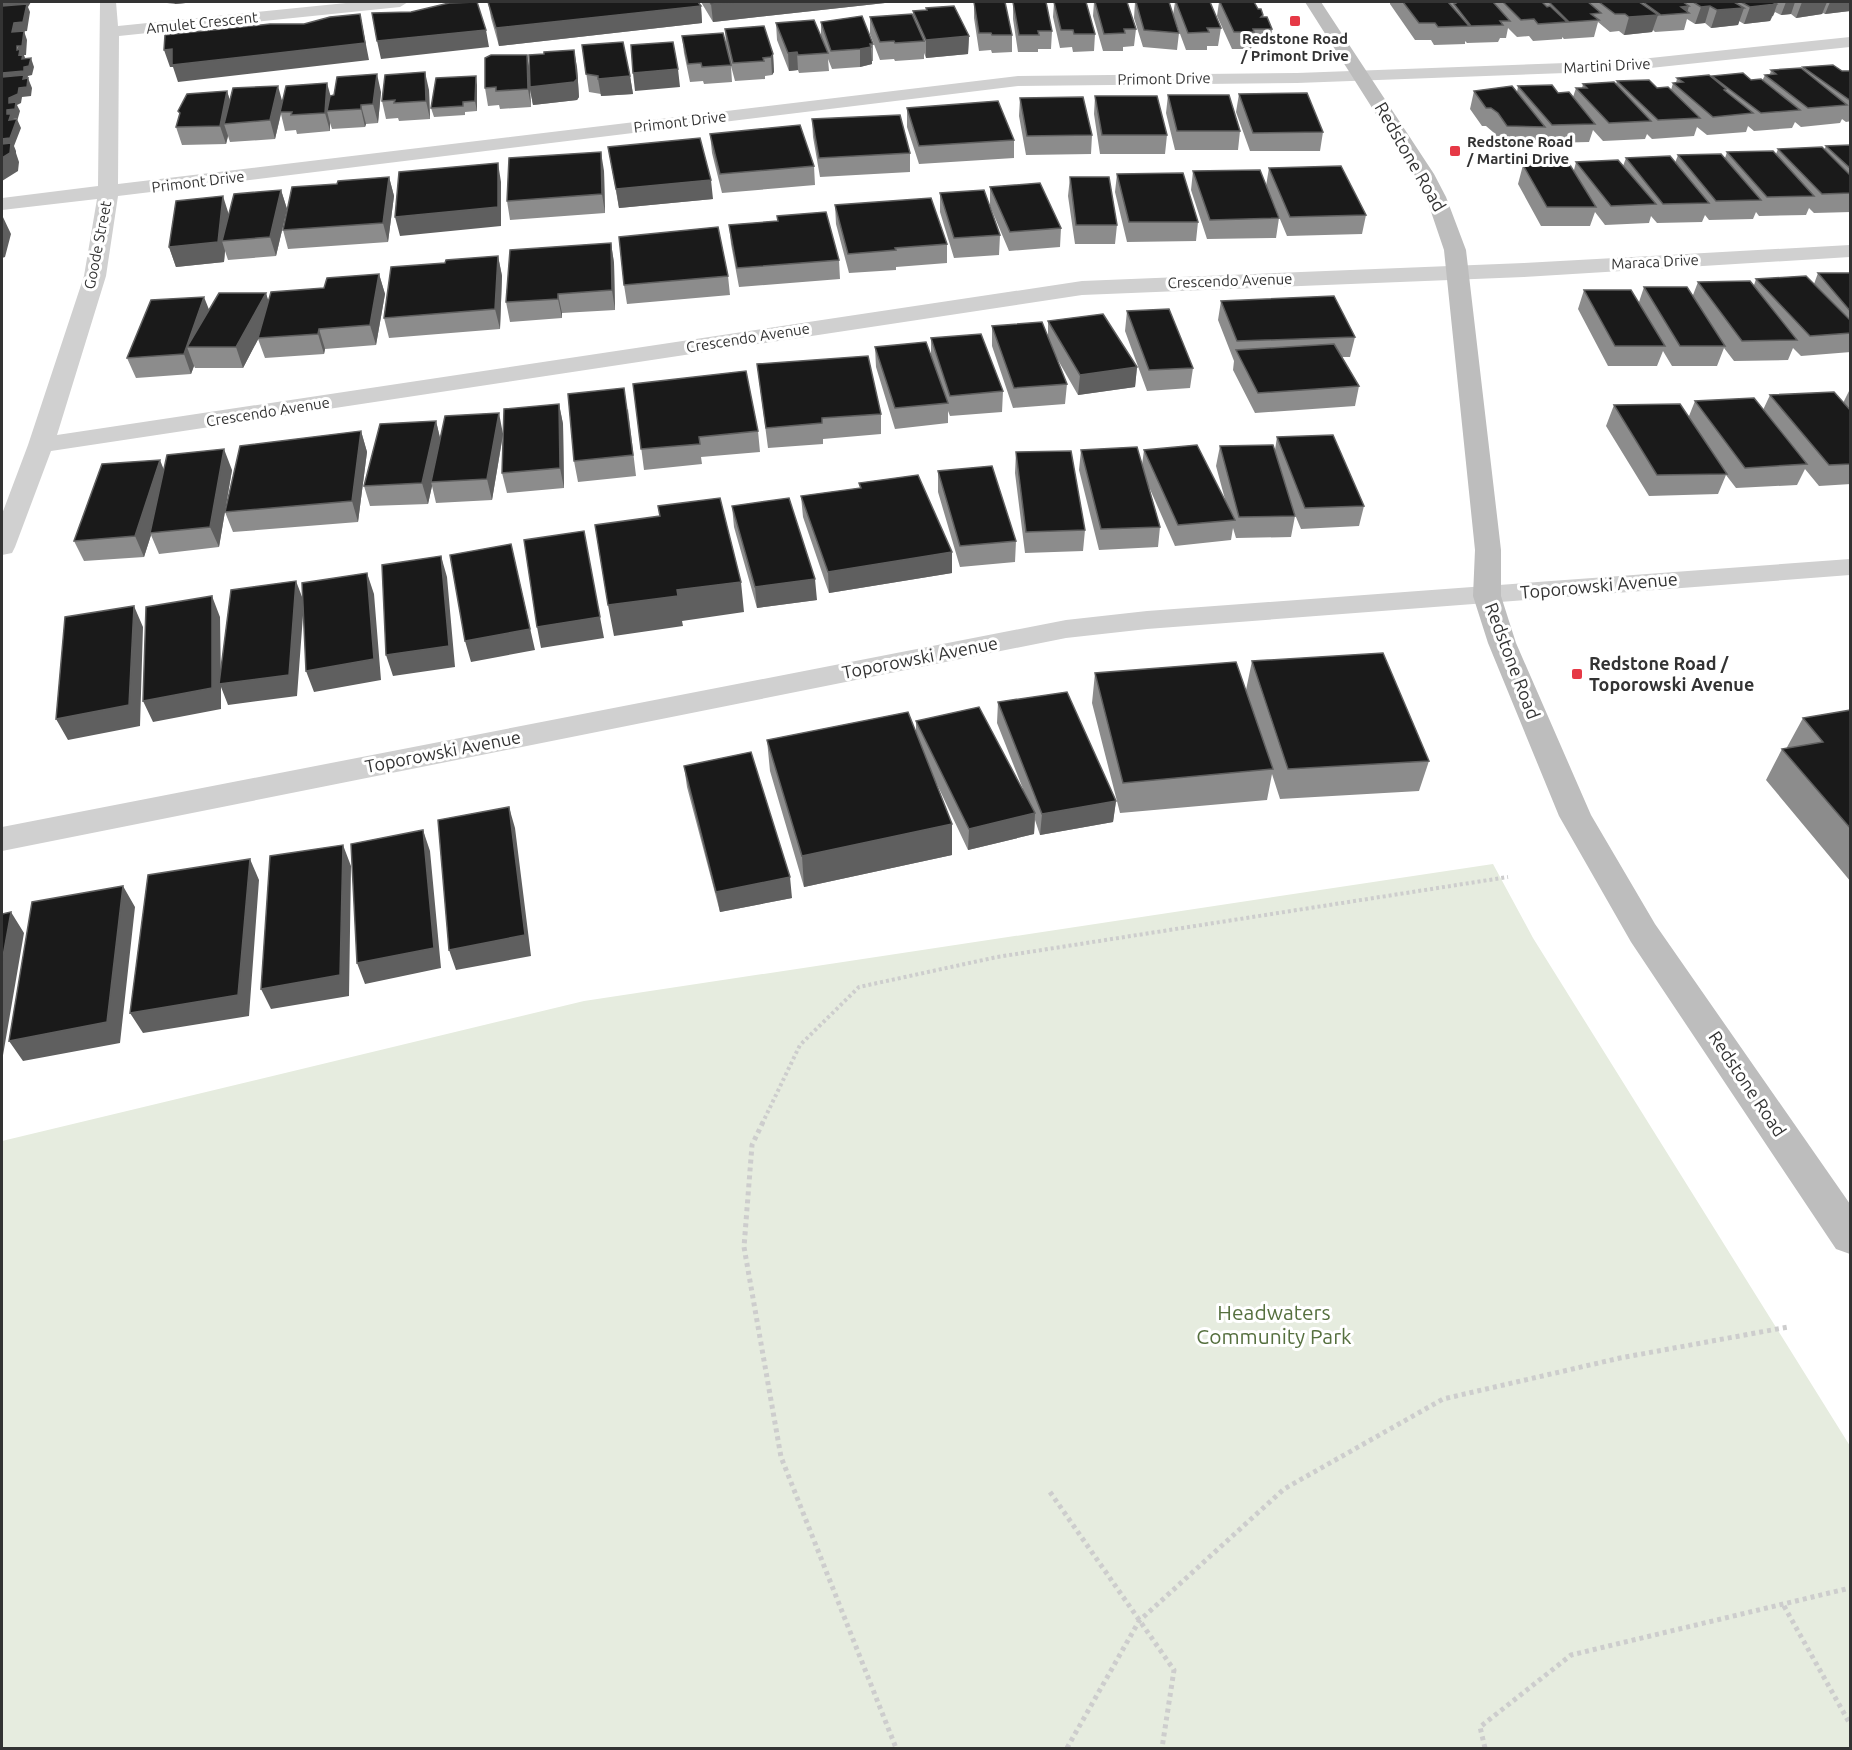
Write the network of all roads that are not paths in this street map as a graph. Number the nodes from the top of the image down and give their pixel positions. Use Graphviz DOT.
graph roads {
  1 [pos="108,2"];
  2 [pos="400,2"];
  3 [pos="1313,2"];
  4 [pos="110,32"];
  5 [pos="1851,42"];
  6 [pos="1362,76"];
  7 [pos="108,192"];
  8 [pos="2,204"];
  9 [pos="1851,251"];
  10 [pos="1460,273"];
  11 [pos="41,444"];
  12 [pos="2,547"];
  13 [pos="1851,567"];
  14 [pos="1487,596"];
  15 [pos="2,839"];
  16 [pos="1851,1236"];
  1 -- 4 [label="street, Goode Street"];
  2 -- 4 [label="street, Amulet Crescent"];
  3 -- 6 [label="street, Redstone Road"];
  4 -- 7 [label="street, Goode Street"];
  5 -- 6 [label="street, Martini Drive"];
  6 -- 7 [label="street, Primont Drive"];
  6 -- 10 [label="street, Redstone Road"];
  7 -- 8 [label="street, Primont Drive"];
  7 -- 11 [label="street, Goode Street"];
  9 -- 10 [label="street, Maraca Drive"];
  10 -- 11 [label="street, Crescendo Avenue"];
  10 -- 14 [label="street, Redstone Road"];
  11 -- 12 [label="street, Goode Street"];
  13 -- 14 [label="street, Toporowski Avenue"];
  14 -- 15 [label="street, Toporowski Avenue"];
  14 -- 16 [label="street, Redstone Road"];
}
